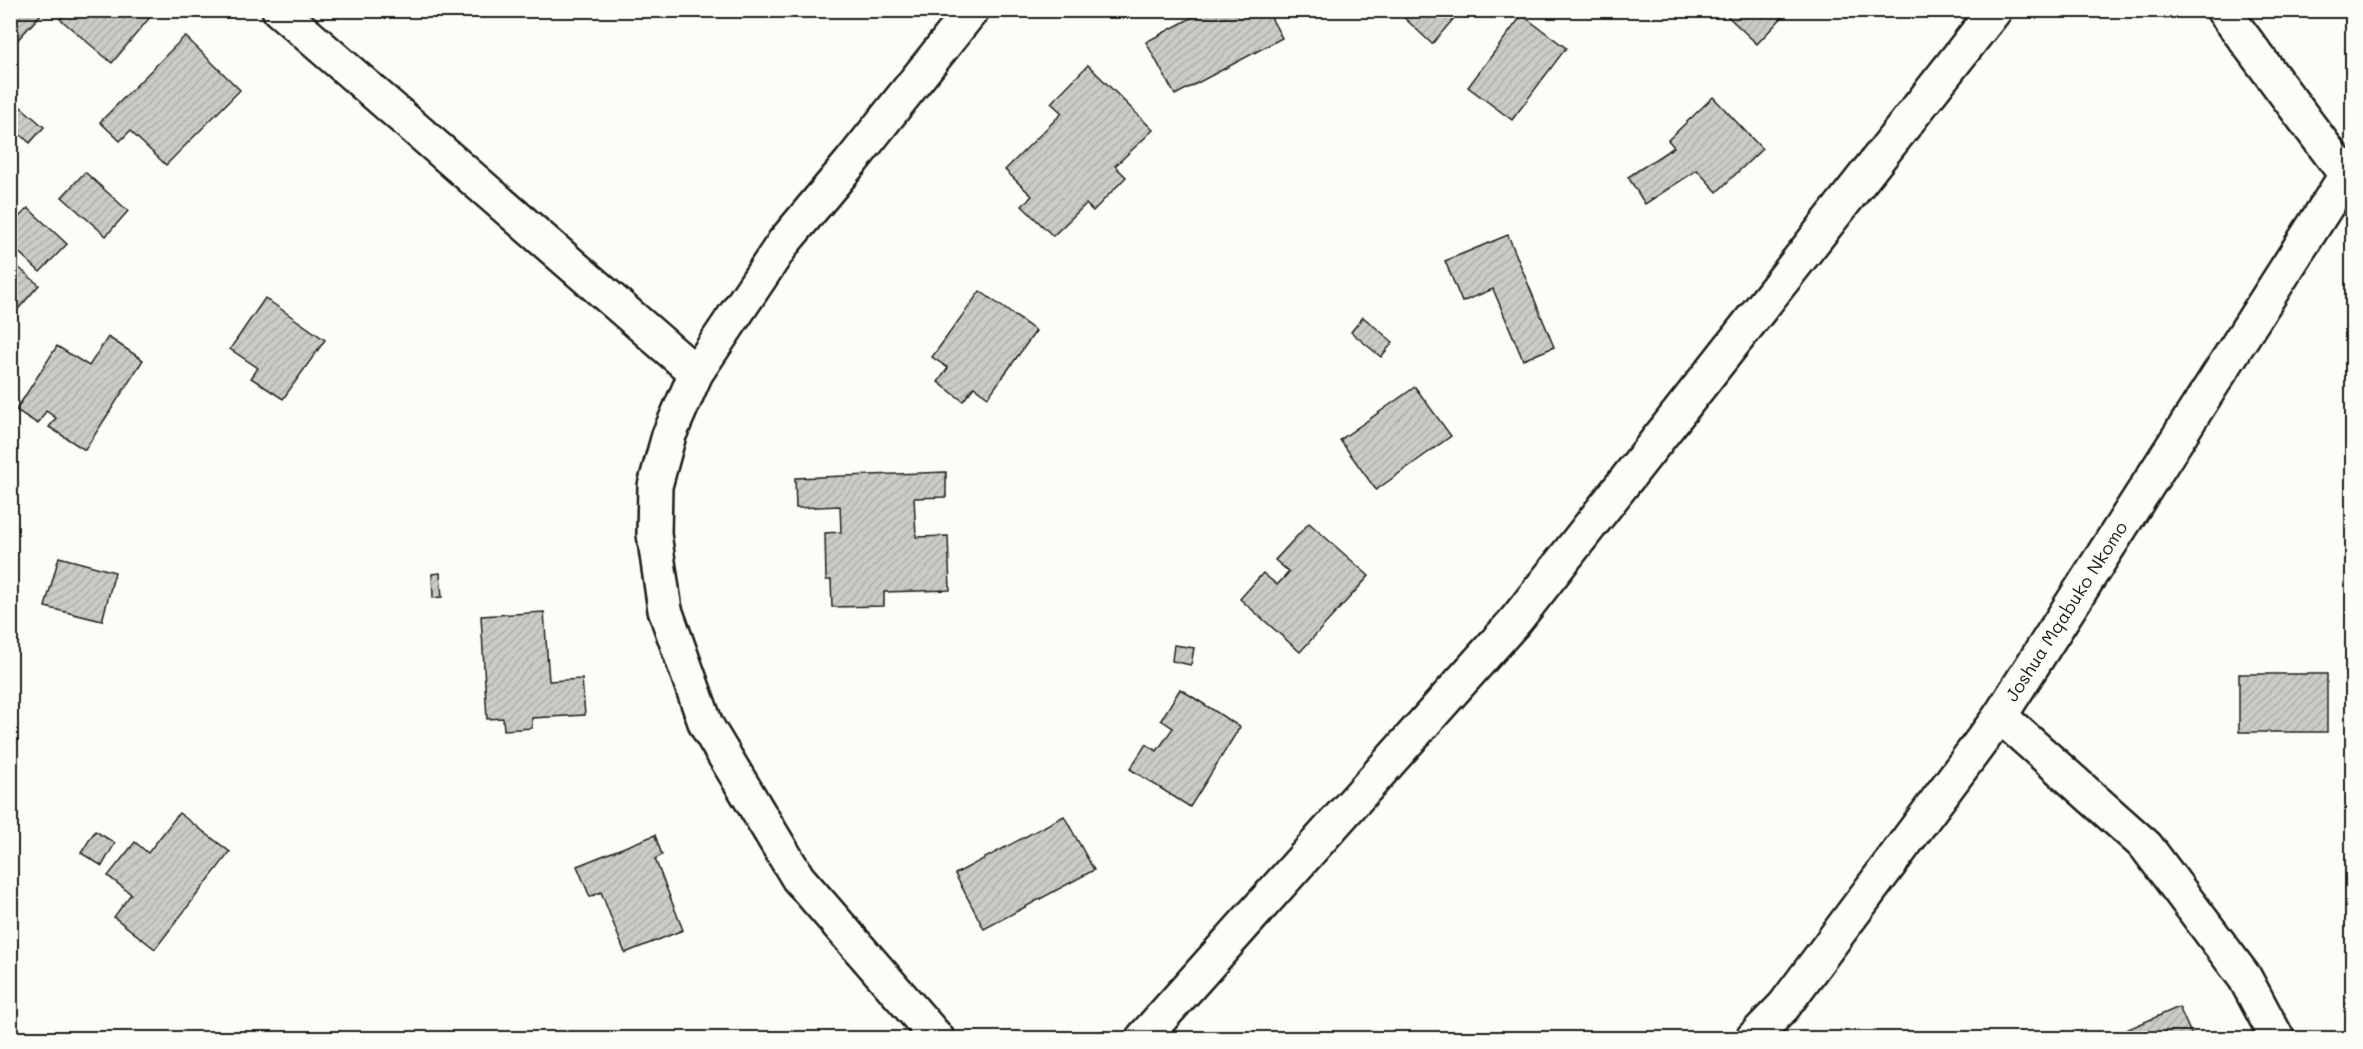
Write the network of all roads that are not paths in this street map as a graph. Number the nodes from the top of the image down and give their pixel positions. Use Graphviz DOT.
graph roads {
  1 [pos="279,10"];
  2 [pos="972,10"];
  3 [pos="1995,10"];
  4 [pos="2223,10"];
  5 [pos="2349,170"];
  6 [pos="696,373"];
  7 [pos="2000,716"];
  8 [pos="937,1038"];
  9 [pos="1143,1038"];
  10 [pos="1753,1038"];
  11 [pos="2277,1038"];
  1 -- 6 [label="street"];
  2 -- 6 [label="street"];
  3 -- 9 [label="street"];
  4 -- 5 [label="street"];
  5 -- 7 [label="street, Joshua Mqabuko Nkomo"];
  6 -- 8 [label="street"];
  7 -- 10 [label="street, Joshua Mqabuko Nkomo"];
  7 -- 11 [label="street"];
}
